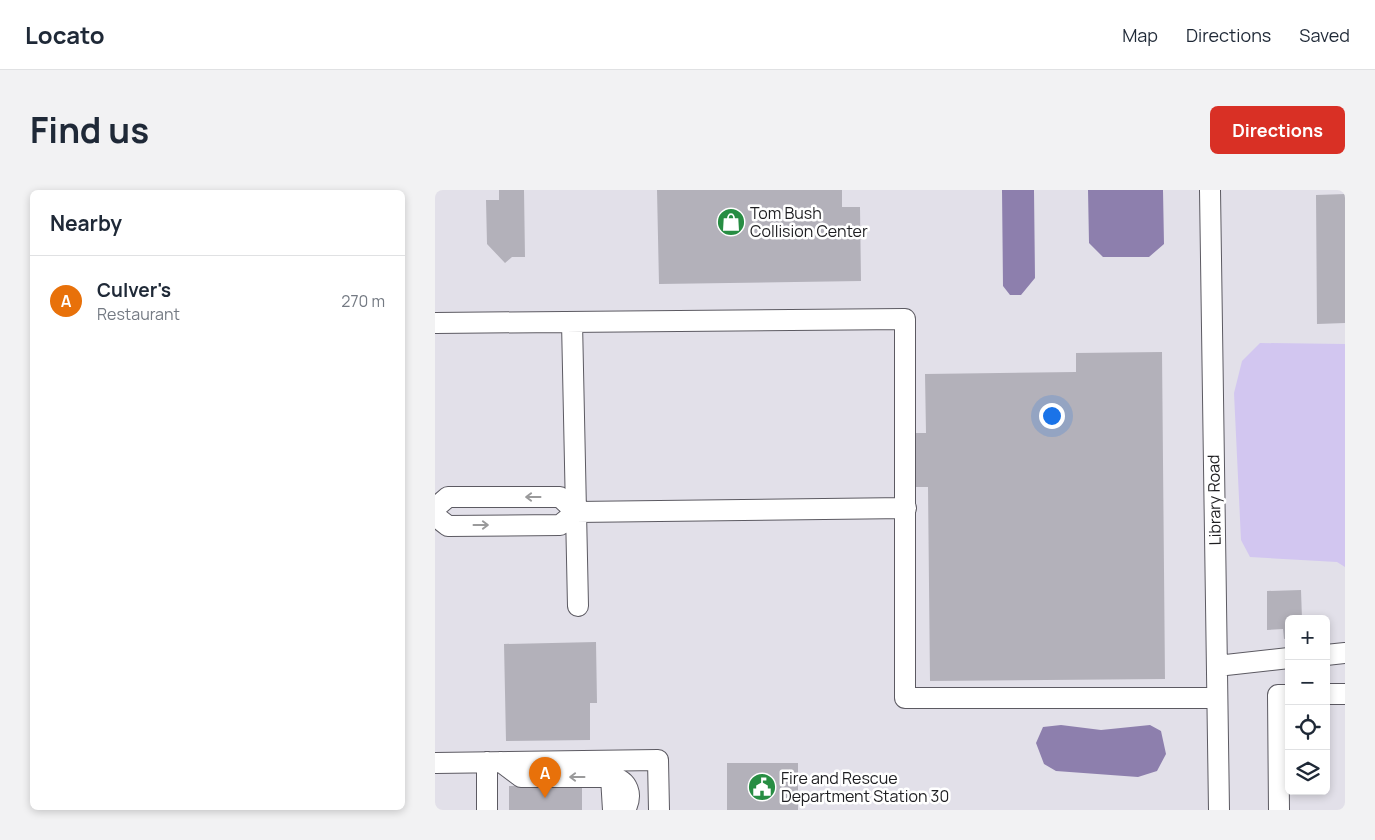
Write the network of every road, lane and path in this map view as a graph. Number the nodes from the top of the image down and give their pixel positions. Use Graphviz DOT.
graph roads {
  1 [pos="1210,190"];
  2 [pos="572,322"];
  3 [pos="435,323"];
  4 [pos="435,508"];
  5 [pos="906,508"];
  6 [pos="576,512"];
  7 [pos="435,516"];
  8 [pos="578,606"];
  9 [pos="1345,653"];
  10 [pos="1330,655"];
  11 [pos="1285,658"];
  12 [pos="1217,666"];
  13 [pos="1285,694"];
  14 [pos="1330,694"];
  15 [pos="1345,694"];
  16 [pos="1217,698"];
  17 [pos="494,762"];
  18 [pos="435,763"];
  19 [pos="611,769"];
  20 [pos="487,810"];
  21 [pos="613,810"];
  22 [pos="625,810"];
  23 [pos="659,810"];
  24 [pos="1219,810"];
  25 [pos="1279,810"];
  1 -- 12 [label="street, Library Road"];
  2 -- 3 [label="street"];
  2 -- 5 [label="street"];
  2 -- 6 [label="street"];
  6 -- 4 [label="street, one-way"];
  5 -- 6 [label="street"];
  5 -- 16 [label="street"];
  7 -- 6 [label="street, one-way"];
  6 -- 8 [label="street"];
  9 -- 10 [label="street"];
  11 -- 12 [label="street"];
  12 -- 16 [label="street, Library Road"];
  13 -- 25 [label="street"];
  14 -- 15 [label="street"];
  16 -- 24 [label="street, Library Road"];
  17 -- 18 [label="street"];
  19 -- 17 [label="street, one-way"];
  17 -- 20 [label="street"];
  19 -- 21 [label="street"];
  19 -- 22 [label="street"];
  19 -- 23 [label="street"];
}
